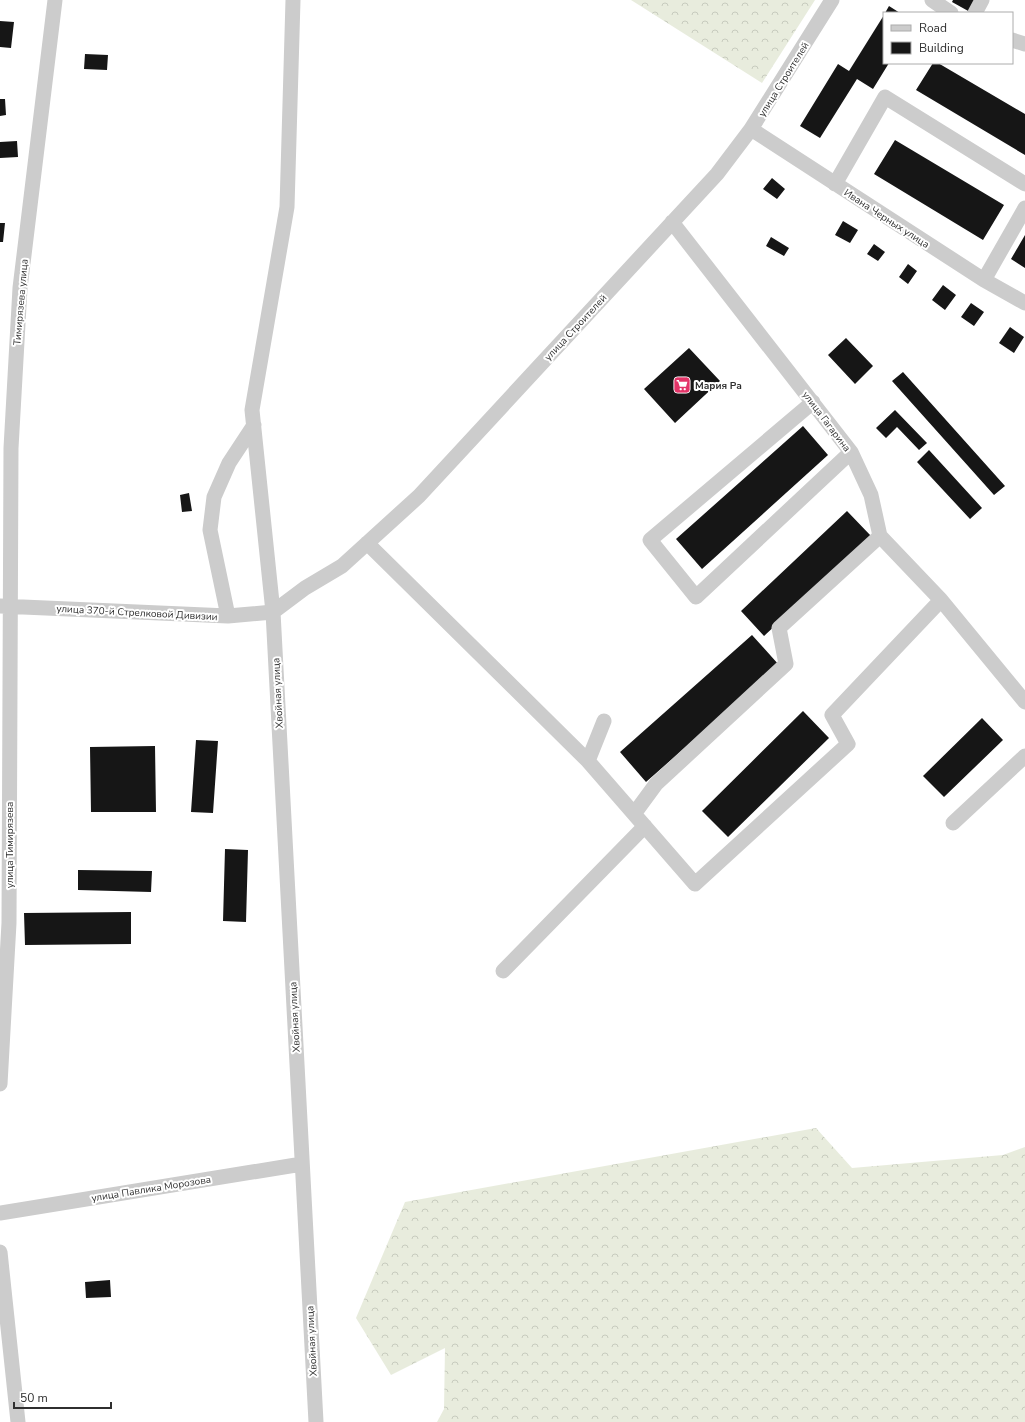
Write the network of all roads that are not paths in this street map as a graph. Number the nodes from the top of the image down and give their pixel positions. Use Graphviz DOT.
graph roads {
  1 [pos="55,0"];
  2 [pos="293,0"];
  3 [pos="832,0"];
  4 [pos="932,0"];
  5 [pos="982,0"];
  6 [pos="950,12"];
  7 [pos="976,12"];
  8 [pos="1013,40"];
  9 [pos="1025,44"];
  10 [pos="751,130"];
  11 [pos="836,184"];
  12 [pos="1025,184"];
  13 [pos="1025,208"];
  14 [pos="672,222"];
  15 [pos="984,280"];
  16 [pos="1025,303"];
  17 [pos="813,402"];
  18 [pos="254,425"];
  19 [pos="851,452"];
  20 [pos="880,536"];
  21 [pos="367,543"];
  22 [pos="941,600"];
  23 [pos="5,606"];
  24 [pos="273,612"];
  25 [pos="228,616"];
  26 [pos="1025,702"];
  27 [pos="604,721"];
  28 [pos="1025,756"];
  29 [pos="588,761"];
  30 [pos="634,814"];
  31 [pos="953,823"];
  32 [pos="645,826"];
  33 [pos="503,971"];
  34 [pos="0,1084"];
  35 [pos="302,1164"];
  36 [pos="0,1212"];
  37 [pos="0,1252"];
  38 [pos="18,1422"];
  39 [pos="316,1422"];
  1 -- 23 [label="street, Тимирязева улица"];
  2 -- 18 [label="street, Хвойная улица"];
  3 -- 10 [label="street, улица Строителей"];
  4 -- 6 [label="street"];
  5 -- 7 [label="street"];
  8 -- 9 [label="street"];
  10 -- 11 [label="street, Ивана Черных улица"];
  10 -- 14 [label="street, улица Строителей"];
  11 -- 12 [label="street"];
  11 -- 15 [label="street, Ивана Черных улица"];
  13 -- 15 [label="street"];
  14 -- 17 [label="street, улица Гагарина"];
  14 -- 21 [label="street, улица Строителей"];
  15 -- 16 [label="street, Ивана Черных улица"];
  17 -- 19 [label="street, улица Гагарина"];
  17 -- 19 [label="street"];
  18 -- 24 [label="street, Хвойная улица"];
  18 -- 25 [label="street"];
  19 -- 20 [label="street, улица Гагарина"];
  20 -- 22 [label="street, улица Гагарина"];
  20 -- 30 [label="street"];
  21 -- 24 [label="street, улица Строителей"];
  21 -- 29 [label="street"];
  22 -- 26 [label="street, улица Гагарина"];
  22 -- 32 [label="street"];
  23 -- 25 [label="street, улица 370-й Стрелковой Дивизии"];
  23 -- 34 [label="street, улица Тимирязева"];
  24 -- 25 [label="street, улица 370-й Стрелковой Дивизии"];
  24 -- 35 [label="street, Хвойная улица"];
  27 -- 29 [label="street"];
  28 -- 31 [label="street"];
  29 -- 30 [label="street"];
  30 -- 32 [label="street"];
  32 -- 33 [label="street"];
  35 -- 36 [label="street, улица Павлика Морозова"];
  35 -- 39 [label="street, Хвойная улица"];
  37 -- 38 [label="street"];
}
